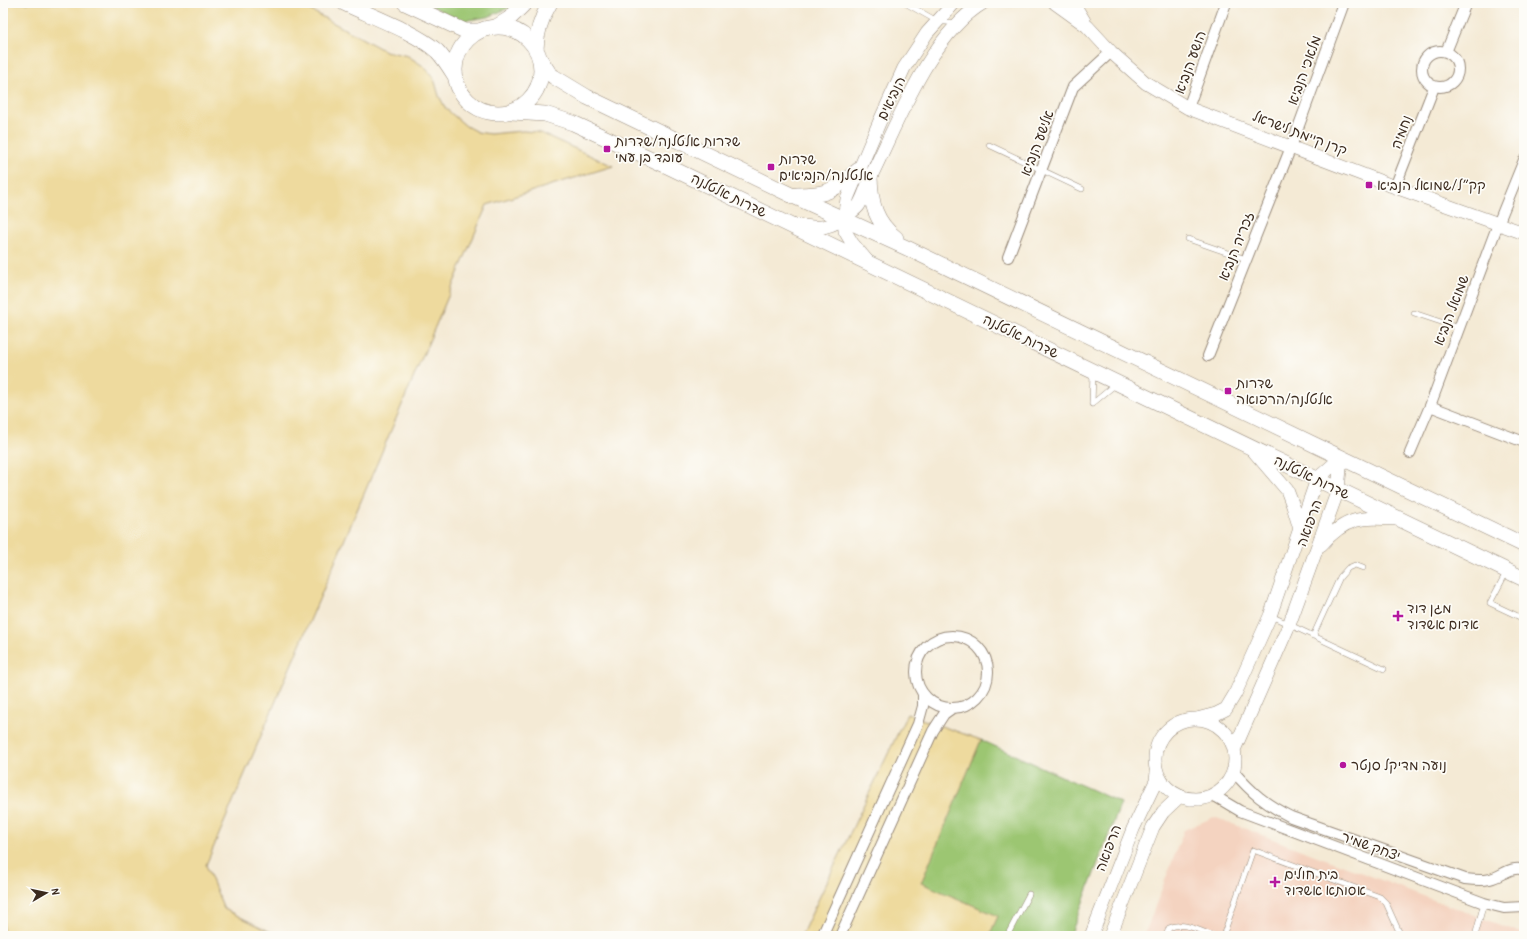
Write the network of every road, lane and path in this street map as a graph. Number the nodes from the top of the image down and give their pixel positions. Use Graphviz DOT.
graph roads {
  1 [pos="344,3"];
  2 [pos="405,3"];
  3 [pos="525,3"];
  4 [pos="550,3"];
  5 [pos="905,3"];
  6 [pos="954,3"];
  7 [pos="983,3"];
  8 [pos="1055,3"];
  9 [pos="1073,3"];
  10 [pos="1226,3"];
  11 [pos="1344,3"];
  12 [pos="1466,3"];
  13 [pos="937,21"];
  14 [pos="958,23"];
  15 [pos="1087,26"];
  16 [pos="496,27"];
  17 [pos="478,32"];
  18 [pos="1111,52"];
  19 [pos="1446,52"];
  20 [pos="538,54"];
  21 [pos="455,76"];
  22 [pos="1434,87"];
  23 [pos="1188,108"];
  24 [pos="512,112"];
  25 [pos="989,145"];
  26 [pos="1291,147"];
  27 [pos="1524,160"];
  28 [pos="1042,170"];
  29 [pos="865,173"];
  30 [pos="1395,187"];
  31 [pos="1082,189"];
  32 [pos="791,195"];
  33 [pos="844,219"];
  34 [pos="788,224"];
  35 [pos="1498,224"];
  36 [pos="1524,233"];
  37 [pos="1188,239"];
  38 [pos="909,248"];
  39 [pos="1008,257"];
  40 [pos="1246,259"];
  41 [pos="869,263"];
  42 [pos="1414,313"];
  43 [pos="1459,328"];
  44 [pos="1208,356"];
  45 [pos="1092,371"];
  46 [pos="1118,383"];
  47 [pos="1430,406"];
  48 [pos="1524,442"];
  49 [pos="1250,447"];
  50 [pos="1410,453"];
  51 [pos="1341,458"];
  52 [pos="1317,479"];
  53 [pos="1338,490"];
  54 [pos="1400,520"];
  55 [pos="1300,529"];
  56 [pos="1524,545"];
  57 [pos="1317,549"];
  58 [pos="1363,568"];
  59 [pos="1507,571"];
  60 [pos="1524,579"];
  61 [pos="1270,616"];
  62 [pos="1524,619"];
  63 [pos="1289,625"];
  64 [pos="1314,636"];
  65 [pos="1384,669"];
  66 [pos="923,695"];
  67 [pos="951,709"];
  68 [pos="1197,718"];
  69 [pos="1234,750"];
  70 [pos="1233,771"];
  71 [pos="1157,772"];
  72 [pos="1213,795"];
  73 [pos="1180,796"];
  74 [pos="1524,870"];
  75 [pos="1029,894"];
  76 [pos="1484,903"];
  77 [pos="1524,907"];
  78 [pos="822,936"];
  79 [pos="840,936"];
  80 [pos="1007,936"];
  81 [pos="1091,936"];
  82 [pos="1110,936"];
  83 [pos="1166,936"];
  84 [pos="1214,936"];
  85 [pos="1223,936"];
  86 [pos="1401,936"];
  87 [pos="1475,936"];
  1 -- 21 [label="main road"];
  2 -- 17 [label="main road"];
  3 -- 16 [label="main road"];
  4 -- 20 [label="main road"];
  5 -- 13 [label="lane"];
  6 -- 13 [label="street, הנביאים"];
  7 -- 14 [label="street, הנביאים"];
  8 -- 15 [label="street, קרן קיימת לישראל"];
  9 -- 15 [label="street, קרן קיימת לישראל"];
  10 -- 23 [label="street, הושע הנביא"];
  11 -- 26 [label="street, מלאכי הנביא"];
  12 -- 19 [label="street"];
  13 -- 14 [label="lane"];
  13 -- 29 [label="street, הנביאים"];
  14 -- 29 [label="street, הנביאים"];
  15 -- 18 [label="street, קרן קיימת לישראל"];
  16 -- 17 [label="main road"];
  16 -- 20 [label="main road"];
  17 -- 21 [label="main road"];
  18 -- 23 [label="street, קרן קיימת לישראל"];
  18 -- 28 [label="street, אלישע הנביא"];
  19 -- 22 [label="street"];
  19 -- 22 [label="street"];
  20 -- 24 [label="main road"];
  20 -- 32 [label="main road, שדרות אלטלנה"];
  21 -- 24 [label="main road"];
  22 -- 30 [label="street, נחמיה"];
  23 -- 26 [label="street, קרן קיימת לישראל"];
  24 -- 34 [label="main road, שדרות אלטלנה"];
  25 -- 28 [label="lane"];
  26 -- 30 [label="street, קרן קיימת לישראל"];
  26 -- 40 [label="street, זכריה הנביא"];
  27 -- 35 [label="street, שמואל הנביא"];
  28 -- 31 [label="lane"];
  28 -- 39 [label="street, אלישע הנביא"];
  29 -- 32 [label="main road"];
  29 -- 33 [label="street, הנביאים"];
  29 -- 38 [label="main road"];
  30 -- 35 [label="street, קרן קיימת לישראל"];
  32 -- 33 [label="main road, שדרות אלטלנה"];
  33 -- 34 [label="street, הנביאים"];
  33 -- 38 [label="main road, שדרות אלטלנה"];
  33 -- 41 [label="street"];
  34 -- 41 [label="main road, שדרות אלטלנה"];
  35 -- 36 [label="street, קרן קיימת לישראל"];
  35 -- 43 [label="street, שמואל הנביא"];
  37 -- 40 [label="lane"];
  38 -- 51 [label="main road, שדרות אלטלנה"];
  40 -- 44 [label="street, זכריה הנביא"];
  41 -- 45 [label="main road, שדרות אלטלנה"];
  42 -- 43 [label="lane"];
  43 -- 47 [label="street, שמואל הנביא"];
  45 -- 46 [label="main road, שדרות אלטלנה"];
  45 -- 46 [label="lane"];
  46 -- 49 [label="main road, שדרות אלטלנה"];
  47 -- 48 [label="street"];
  47 -- 50 [label="street, שמואל הנביא"];
  49 -- 52 [label="main road, שדרות אלטלנה"];
  49 -- 55 [label="street"];
  51 -- 52 [label="street, הרפואה"];
  51 -- 53 [label="street, הרפואה"];
  51 -- 56 [label="main road, שדרות אלטלנה"];
  52 -- 53 [label="main road, שדרות אלטלנה"];
  52 -- 55 [label="street, הרפואה"];
  53 -- 54 [label="main road, שדרות אלטלנה"];
  53 -- 57 [label="street, הרפואה"];
  54 -- 57 [label="street"];
  54 -- 59 [label="main road, שדרות אלטלנה"];
  55 -- 61 [label="street, הרפואה"];
  57 -- 63 [label="street, הרפואה"];
  58 -- 64 [label="lane"];
  59 -- 60 [label="main road, שדרות אלטלנה"];
  59 -- 62 [label="lane"];
  61 -- 63 [label="lane"];
  61 -- 68 [label="street, הרפואה"];
  63 -- 64 [label="lane"];
  63 -- 69 [label="street, הרפואה"];
  64 -- 65 [label="lane"];
  66 -- 67 [label="street"];
  66 -- 67 [label="street"];
  66 -- 78 [label="street"];
  67 -- 79 [label="street"];
  68 -- 69 [label="street"];
  68 -- 71 [label="street"];
  69 -- 70 [label="street"];
  70 -- 72 [label="street"];
  70 -- 74 [label="street, יצחק שמיר"];
  71 -- 73 [label="street"];
  71 -- 81 [label="street, הרפואה"];
  72 -- 73 [label="street"];
  72 -- 76 [label="street, יצחק שמיר"];
  73 -- 82 [label="street"];
  75 -- 80 [label="lane"];
  76 -- 77 [label="street, יצחק שמיר"];
  76 -- 87 [label="lane"];
  83 -- 84 [label="lane"];
  85 -- 86 [label="lane"];
}
